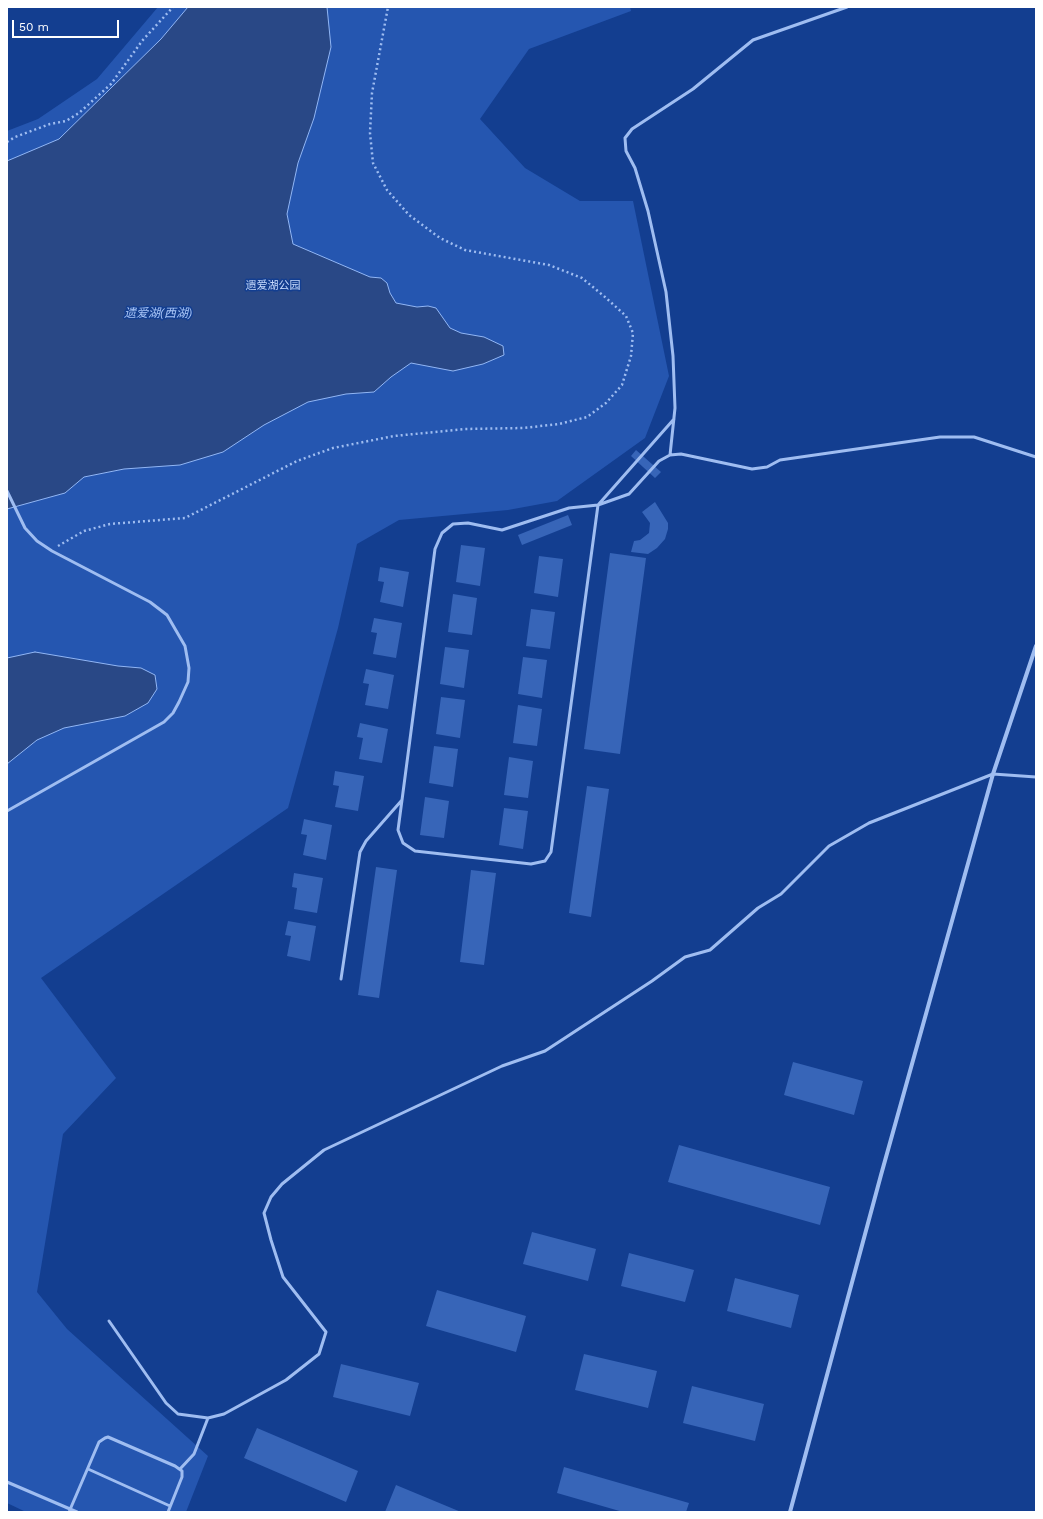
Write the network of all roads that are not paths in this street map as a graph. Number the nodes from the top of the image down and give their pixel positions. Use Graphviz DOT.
graph roads {
  1 [pos="847,7"];
  2 [pos="674,419"];
  3 [pos="670,455"];
  4 [pos="1036,457"];
  5 [pos="7,491"];
  6 [pos="598,505"];
  7 [pos="1036,646"];
  8 [pos="993,774"];
  9 [pos="1036,776"];
  10 [pos="402,800"];
  11 [pos="7,811"];
  12 [pos="341,980"];
  13 [pos="109,1321"];
  14 [pos="208,1418"];
  15 [pos="88,1469"];
  16 [pos="180,1469"];
  17 [pos="7,1482"];
  18 [pos="170,1506"];
  19 [pos="70,1510"];
  20 [pos="77,1512"];
  21 [pos="168,1512"];
  22 [pos="790,1512"];
  1 -- 2 [label="lane"];
  2 -- 3 [label="lane"];
  2 -- 6 [label="lane"];
  3 -- 4 [label="lane"];
  3 -- 6 [label="lane"];
  5 -- 11 [label="lane"];
  6 -- 10 [label="lane"];
  6 -- 10 [label="lane"];
  7 -- 8 [label="street"];
  8 -- 9 [label="lane"];
  8 -- 14 [label="lane"];
  8 -- 22 [label="street"];
  10 -- 12 [label="lane"];
  13 -- 14 [label="lane"];
  14 -- 16 [label="lane"];
  15 -- 16 [label="lane"];
  15 -- 18 [label="lane"];
  15 -- 19 [label="lane"];
  16 -- 18 [label="lane"];
  17 -- 19 [label="lane"];
  18 -- 21 [label="lane"];
  19 -- 20 [label="lane"];
}
